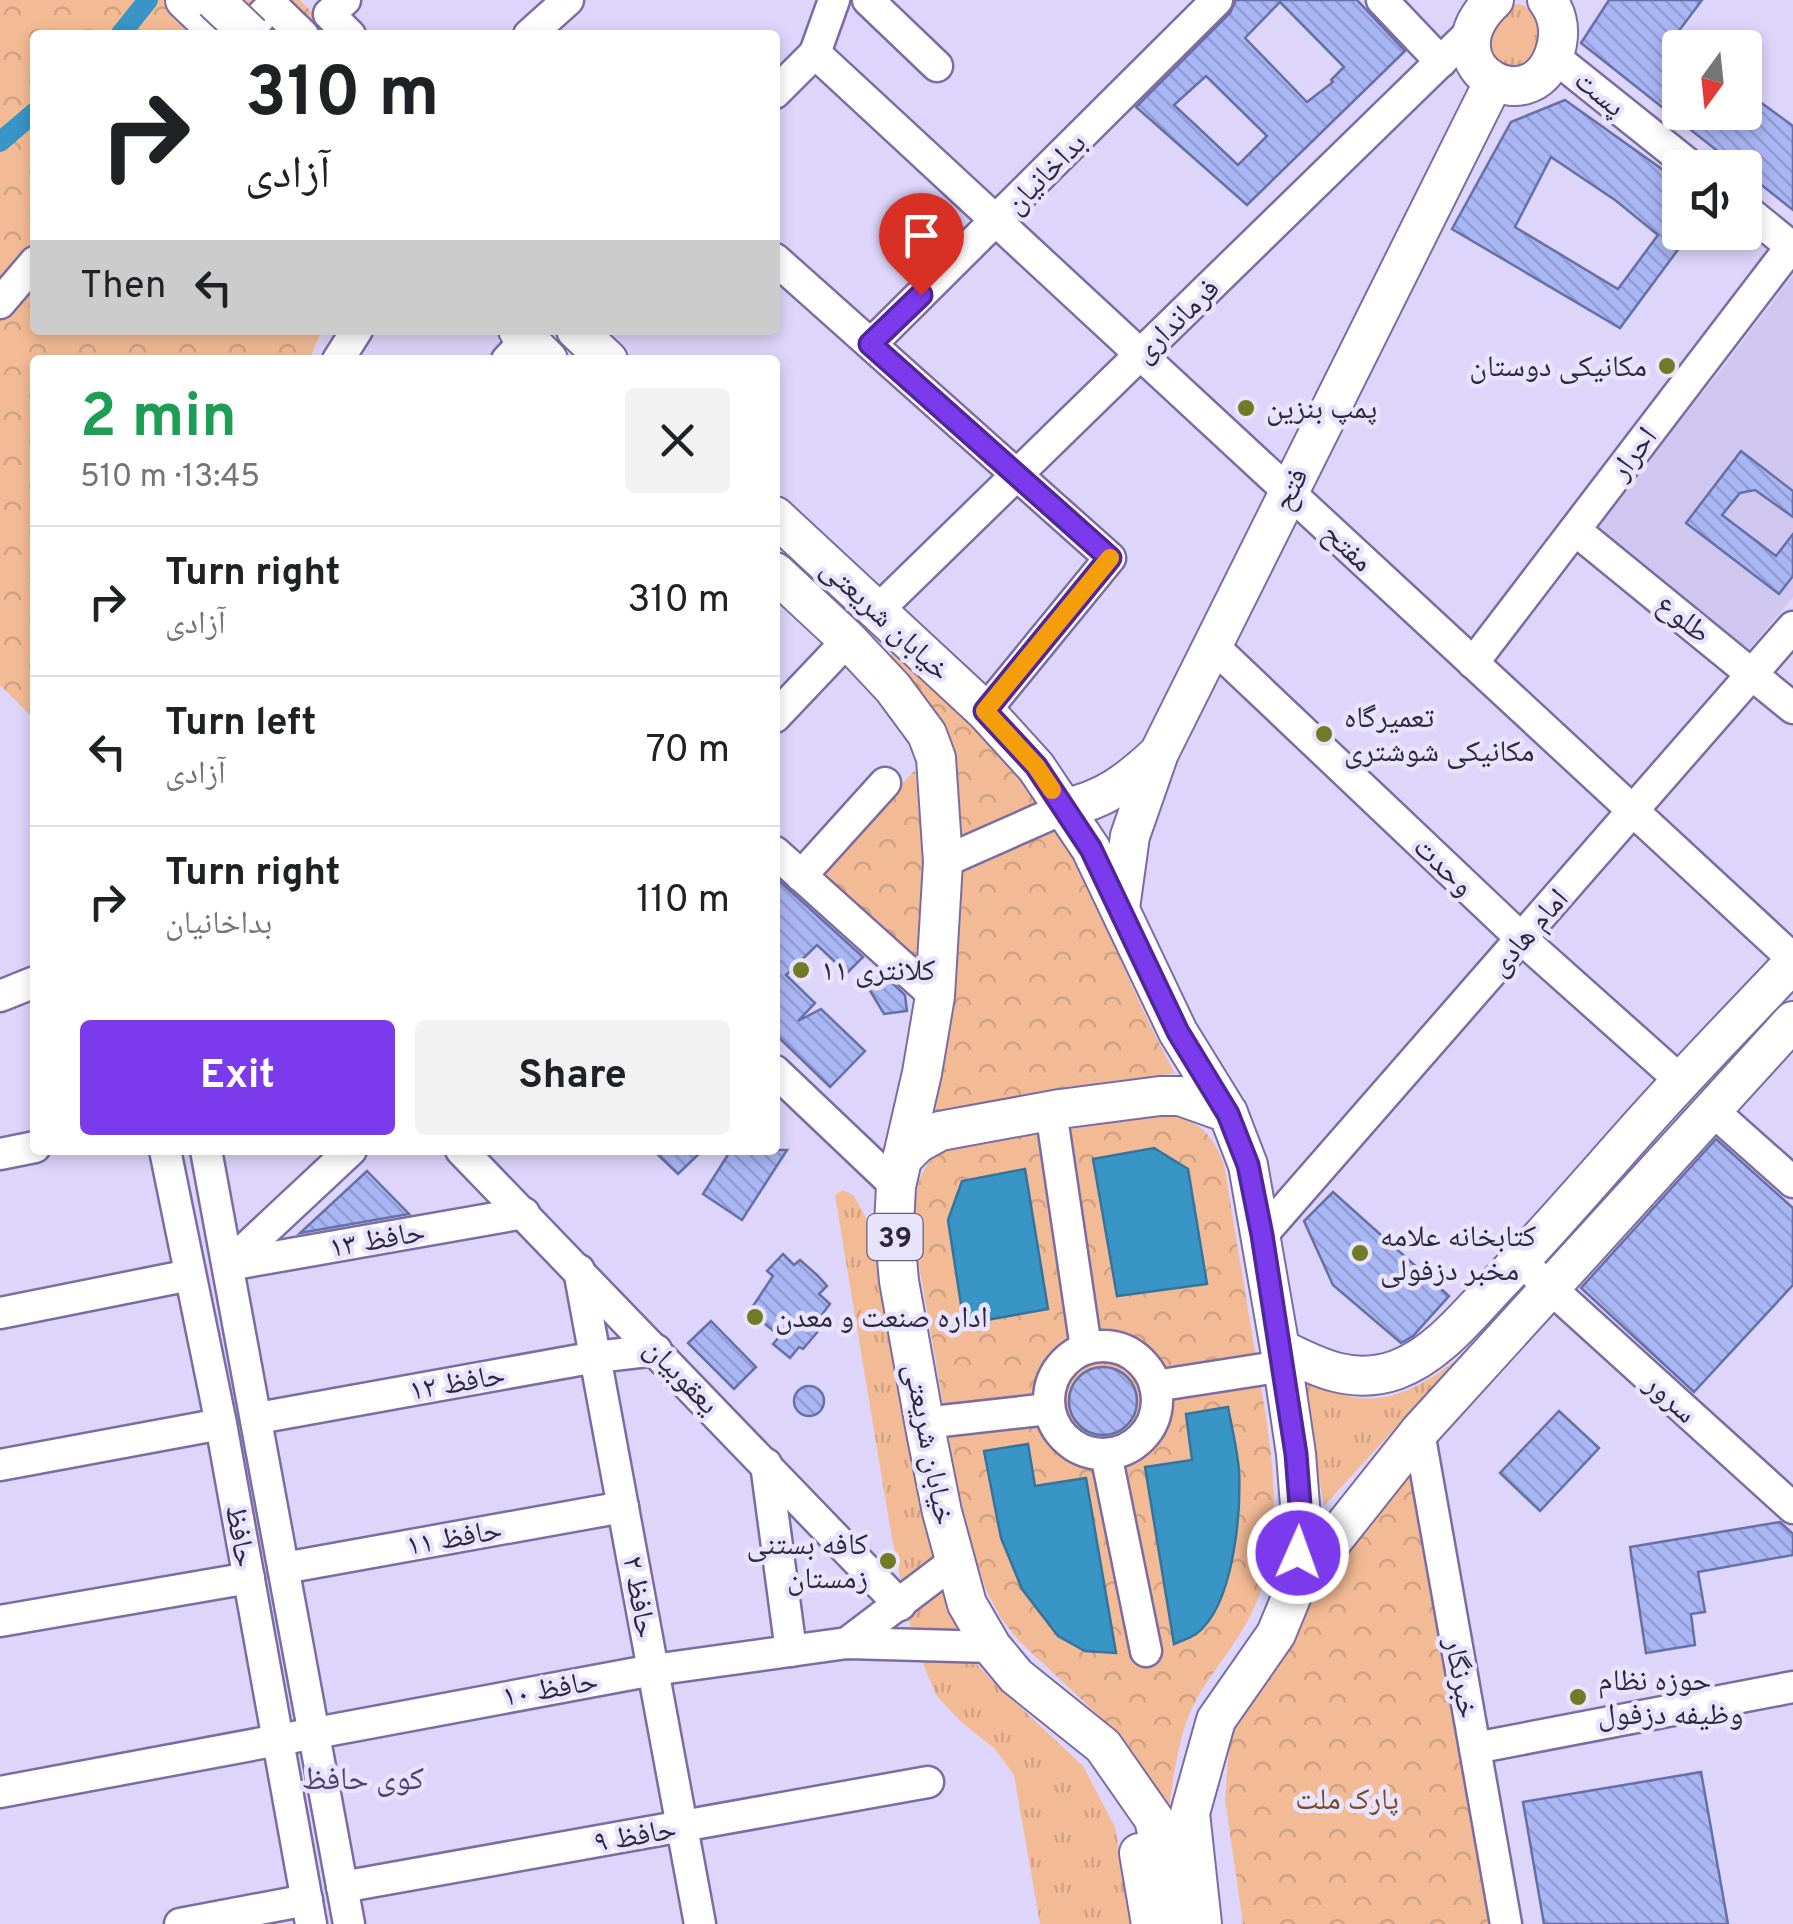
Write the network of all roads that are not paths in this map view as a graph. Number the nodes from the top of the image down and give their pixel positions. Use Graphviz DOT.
graph roads {
  1 [pos="185,0"];
  2 [pos="214,0"];
  3 [pos="345,0"];
  4 [pos="568,0"];
  5 [pos="834,0"];
  6 [pos="868,0"];
  7 [pos="1217,0"];
  8 [pos="1382,0"];
  9 [pos="1549,1"];
  10 [pos="266,13"];
  11 [pos="1484,14"];
  12 [pos="217,30"];
  13 [pos="295,30"];
  14 [pos="345,30"];
  15 [pos="535,30"];
  16 [pos="815,53"];
  17 [pos="1554,56"];
  18 [pos="1441,62"];
  19 [pos="938,66"];
  20 [pos="1493,83"];
  21 [pos="780,88"];
  22 [pos="1671,150"];
  23 [pos="997,222"];
  24 [pos="1762,222"];
  25 [pos="1792,246"];
  26 [pos="780,263"];
  27 [pos="30,268"];
  28 [pos="0,303"];
  29 [pos="581,335"];
  30 [pos="870,344"];
  31 [pos="1140,354"];
  32 [pos="603,355"];
  33 [pos="1017,475"];
  34 [pos="1288,492"];
  35 [pos="780,521"];
  36 [pos="1575,530"];
  37 [pos="780,577"];
  38 [pos="877,611"];
  39 [pos="1793,627"];
  40 [pos="848,640"];
  41 [pos="1212,646"];
  42 [pos="1473,663"];
  43 [pos="1752,673"];
  44 [pos="1793,708"];
  45 [pos="985,711"];
  46 [pos="780,712"];
  47 [pos="1159,754"];
  48 [pos="885,783"];
  49 [pos="1065,808"];
  50 [pos="1633,811"];
  51 [pos="780,857"];
  52 [pos="943,862"];
  53 [pos="801,876"];
  54 [pos="1120,908"];
  55 [pos="1522,940"];
  56 [pos="1793,961"];
  57 [pos="30,984"];
  58 [pos="0,996"];
  59 [pos="935,996"];
  60 [pos="1793,1021"];
  61 [pos="780,1075"];
  62 [pos="1681,1080"];
  63 [pos="1712,1110"];
  64 [pos="1051,1111"];
  65 [pos="1228,1114"];
  66 [pos="30,1149"];
  67 [pos="0,1154"];
  68 [pos="166,1155"];
  69 [pos="207,1155"];
  70 [pos="346,1155"];
  71 [pos="466,1155"];
  72 [pos="899,1172"];
  73 [pos="1793,1182"];
  74 [pos="524,1213"];
  75 [pos="1262,1235"];
  76 [pos="1521,1260"];
  77 [pos="229,1264"];
  78 [pos="579,1270"];
  79 [pos="190,1275"];
  80 [pos="1549,1288"];
  81 [pos="0,1313"];
  82 [pos="1086,1348"];
  83 [pos="656,1350"];
  84 [pos="596,1357"];
  85 [pos="1282,1358"];
  86 [pos="1155,1386"];
  87 [pos="1049,1410"];
  88 [pos="258,1418"];
  89 [pos="924,1423"];
  90 [pos="221,1424"];
  91 [pos="1419,1432"];
  92 [pos="1106,1454"];
  93 [pos="766,1464"];
  94 [pos="0,1465"];
  95 [pos="623,1507"];
  96 [pos="1793,1508"];
  97 [pos="955,1560"];
  98 [pos="284,1568"];
  99 [pos="249,1578"];
  100 [pos="1295,1588"];
  101 [pos="900,1605"];
  102 [pos="0,1621"];
  103 [pos="847,1643"];
  104 [pos="992,1648"];
  105 [pos="790,1651"];
  106 [pos="1146,1651"];
  107 [pos="653,1670"];
  108 [pos="1793,1688"];
  109 [pos="314,1731"];
  110 [pos="1209,1739"];
  111 [pos="278,1741"];
  112 [pos="1103,1746"];
  113 [pos="1474,1748"];
  114 [pos="928,1782"];
  115 [pos="0,1792"];
  116 [pos="682,1826"];
  117 [pos="1183,1885"];
  118 [pos="342,1887"];
  119 [pos="309,1912"];
  120 [pos="180,1924"];
  121 [pos="349,1924"];
  122 [pos="700,1924"];
  123 [pos="1150,1924"];
  124 [pos="1177,1924"];
  125 [pos="1202,1924"];
  126 [pos="1226,1924"];
  127 [pos="1506,1924"];
  1 -- 12 [label="main road"];
  2 -- 10 [label="main road, bridge"];
  3 -- 14 [label="street"];
  4 -- 15 [label="street"];
  5 -- 16 [label="street"];
  6 -- 19 [label="street"];
  7 -- 23 [label="street, بداخانیان"];
  8 -- 18 [label="street"];
  9 -- 17 [label="main road"];
  10 -- 13 [label="street"];
  11 -- 18 [label="street, فرمانداری"];
  11 -- 20 [label="main road"];
  16 -- 21 [label="street"];
  16 -- 23 [label="street, مفتح"];
  17 -- 20 [label="main road"];
  17 -- 22 [label="street, پست"];
  18 -- 31 [label="street, فرمانداری"];
  20 -- 34 [label="main road, فتح"];
  23 -- 30 [label="street, بداخانیان"];
  23 -- 31 [label="street, مفتح"];
  24 -- 25 [label="street"];
  25 -- 36 [label="street, احرار"];
  26 -- 30 [label="street"];
  27 -- 28 [label="street"];
  29 -- 32 [label="main road"];
  30 -- 33 [label="street"];
  31 -- 33 [label="street, فرمانداری"];
  31 -- 34 [label="street, مفتح"];
  33 -- 38 [label="street, فرمانداری"];
  33 -- 45 [label="street"];
  34 -- 41 [label="main road, فتح"];
  34 -- 42 [label="street, مفتح"];
  35 -- 38 [label="main road, خیابان شریعتی / 39"];
  36 -- 42 [label="street, احرار"];
  36 -- 43 [label="street, طلوع"];
  37 -- 40 [label="main road, خیابان شریعتی / 39"];
  38 -- 40 [label="main road"];
  38 -- 45 [label="main road, خیابان شریعتی / 39"];
  39 -- 43 [label="street, امام هادی"];
  40 -- 46 [label="street"];
  40 -- 52 [label="main road, خیابان شریعتی / 39"];
  41 -- 47 [label="main road, فتح"];
  41 -- 55 [label="street, وحدت"];
  42 -- 50 [label="street, مفتح"];
  43 -- 44 [label="street, طلوع"];
  43 -- 50 [label="street, امام هادی"];
  45 -- 49 [label="main road, خیابان شریعتی / 39"];
  47 -- 49 [label="main road"];
  47 -- 54 [label="main road, فتح"];
  48 -- 53 [label="street"];
  49 -- 52 [label="street"];
  49 -- 54 [label="main road, خیابان شریعتی / 39"];
  50 -- 55 [label="street, امام هادی"];
  50 -- 56 [label="street, مفتح"];
  51 -- 53 [label="street"];
  52 -- 59 [label="main road, خیابان شریعتی / 39"];
  53 -- 59 [label="street"];
  54 -- 65 [label="main road, خیابان شریعتی / 39"];
  55 -- 62 [label="street, وحدت"];
  55 -- 75 [label="street, امام هادی"];
  56 -- 62 [label="main road"];
  57 -- 58 [label="street"];
  59 -- 72 [label="main road, خیابان شریعتی / 39"];
  60 -- 63 [label="main road"];
  61 -- 72 [label="street"];
  62 -- 76 [label="main road"];
  63 -- 73 [label="street"];
  63 -- 80 [label="main road"];
  64 -- 65 [label="main road"];
  64 -- 72 [label="main road"];
  64 -- 82 [label="street"];
  65 -- 75 [label="main road, خیابان شریعتی / 39"];
  66 -- 67 [label="street"];
  68 -- 79 [label="street, حافظ"];
  69 -- 77 [label="street, حافظ"];
  70 -- 77 [label="street"];
  71 -- 74 [label="street, یعقوبیان"];
  72 -- 89 [label="main road, خیابان شریعتی / 39"];
  74 -- 77 [label="street, حافظ ۱۳"];
  74 -- 78 [label="street, یعقوبیان"];
  75 -- 85 [label="main road, خیابان شریعتی / 39"];
  76 -- 80 [label="street, سرور"];
  76 -- 85 [label="main road"];
  77 -- 88 [label="street, حافظ"];
  78 -- 83 [label="street, یعقوبیان"];
  78 -- 84 [label="street, حافظ ۲"];
  79 -- 81 [label="street"];
  79 -- 90 [label="street, حافظ"];
  80 -- 91 [label="main road"];
  80 -- 96 [label="street, سرور"];
  82 -- 86 [label="street"];
  82 -- 87 [label="street"];
  83 -- 84 [label="street, حافظ ۱۲"];
  83 -- 93 [label="street, یعقوبیان"];
  84 -- 88 [label="street, حافظ ۱۲"];
  84 -- 95 [label="street, حافظ ۲"];
  85 -- 86 [label="street"];
  85 -- 100 [label="main road, خیابان شریعتی / 39"];
  86 -- 92 [label="street"];
  87 -- 89 [label="street"];
  87 -- 92 [label="street"];
  88 -- 98 [label="street, حافظ"];
  89 -- 97 [label="main road, خیابان شریعتی / 39"];
  90 -- 94 [label="street"];
  90 -- 99 [label="street, حافظ"];
  91 -- 100 [label="main road"];
  91 -- 113 [label="street, خبرنگار"];
  92 -- 106 [label="street"];
  93 -- 101 [label="street, یعقوبیان"];
  93 -- 105 [label="street"];
  95 -- 98 [label="street, حافظ ۱۱"];
  95 -- 107 [label="street, حافظ ۲"];
  97 -- 101 [label="street"];
  97 -- 104 [label="main road, خیابان شریعتی / 39"];
  98 -- 109 [label="street, حافظ"];
  99 -- 102 [label="street"];
  99 -- 111 [label="street, حافظ"];
  100 -- 110 [label="main road, خیابان شریعتی / 39"];
  101 -- 103 [label="street"];
  103 -- 104 [label="street, حافظ ۱۰"];
  103 -- 105 [label="street, حافظ ۱۰"];
  104 -- 112 [label="main road, خیابان شریعتی / 39"];
  105 -- 107 [label="street, حافظ ۱۰"];
  107 -- 109 [label="street, حافظ ۱۰"];
  107 -- 116 [label="street, حافظ ۲"];
  108 -- 113 [label="street"];
  109 -- 111 [label="street, حافظ ۱۰"];
  109 -- 118 [label="street, حافظ"];
  110 -- 117 [label="main road, خیابان شریعتی / 39"];
  110 -- 126 [label="main road"];
  111 -- 115 [label="street"];
  111 -- 119 [label="street, حافظ"];
  112 -- 117 [label="main road, خیابان شریعتی / 39"];
  112 -- 123 [label="main road"];
  113 -- 127 [label="street, خبرنگار"];
  114 -- 116 [label="street, حافظ ۹"];
  116 -- 118 [label="street, حافظ ۹"];
  116 -- 122 [label="street, حافظ ۲"];
  117 -- 124 [label="main road, 39"];
  117 -- 125 [label="main road, 39"];
  118 -- 121 [label="street, حافظ"];
  119 -- 120 [label="street"];
}
